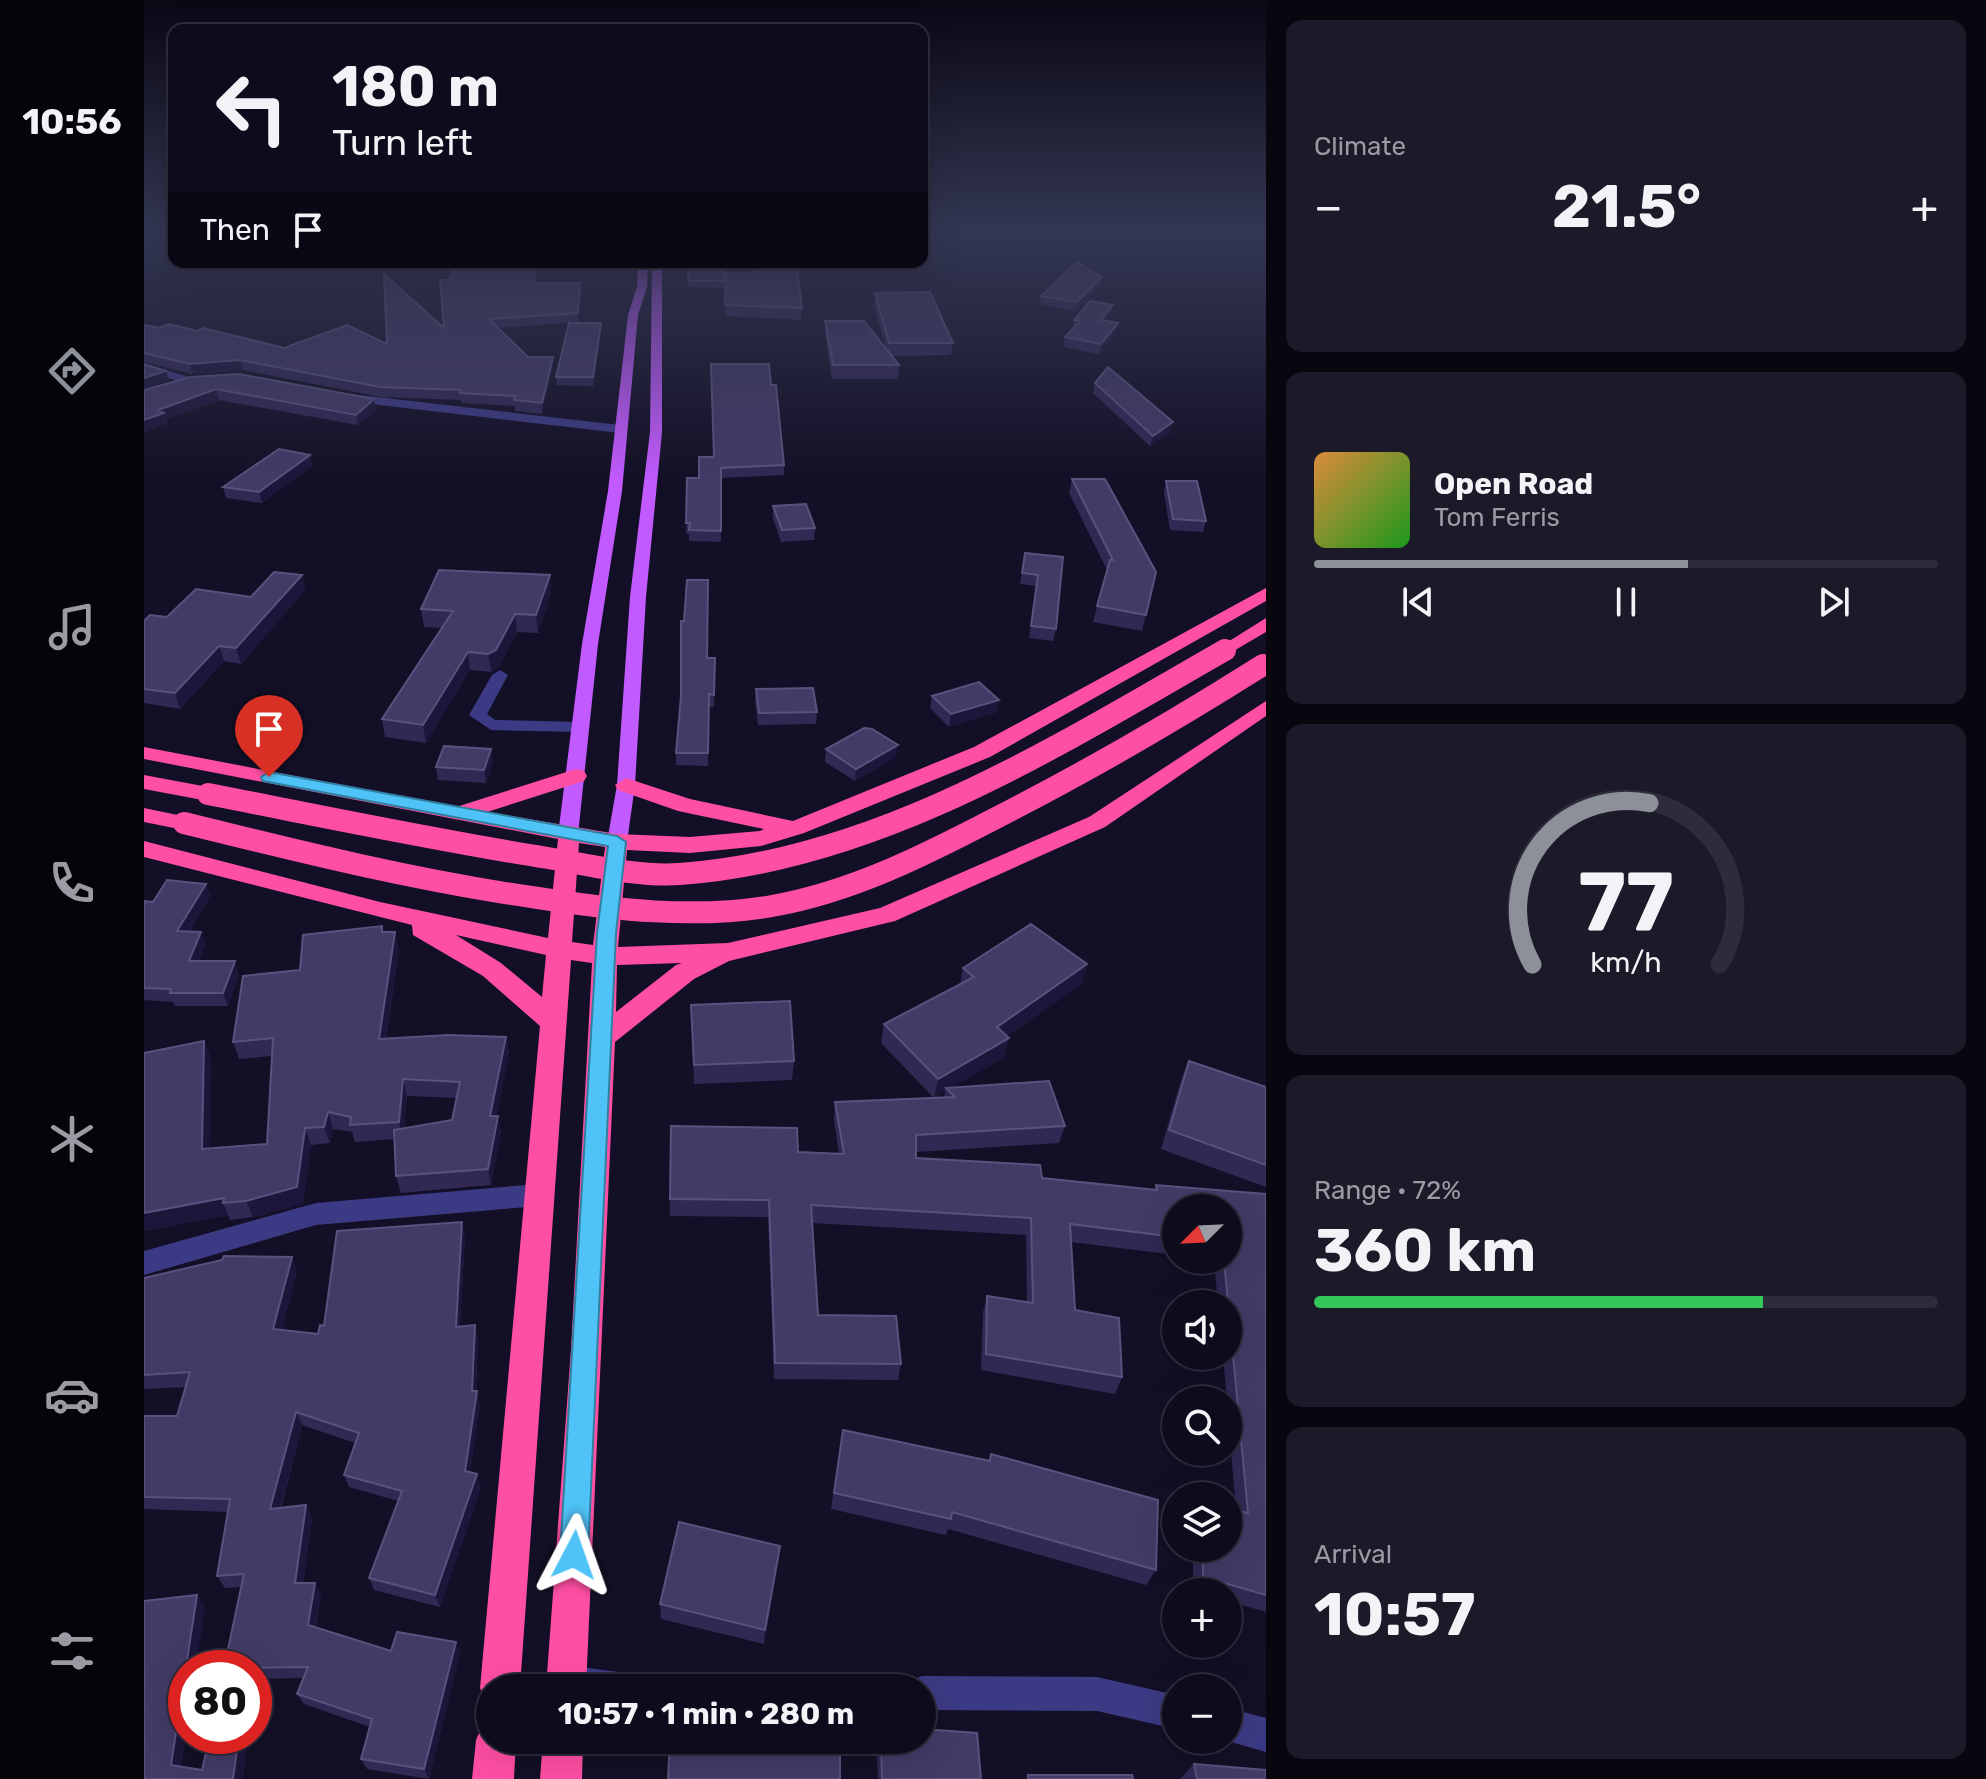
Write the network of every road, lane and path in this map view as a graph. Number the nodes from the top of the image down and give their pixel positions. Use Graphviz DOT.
graph roads {
  1 [pos="633,316"];
  2 [pos="657,316"];
  3 [pos="144,367"];
  4 [pos="168,389"];
  5 [pos="338,395"];
  6 [pos="620,429"];
  7 [pos="1266,593"];
  8 [pos="1266,624"];
  9 [pos="1265,664"];
  10 [pos="500,675"];
  11 [pos="1266,707"];
  12 [pos="581,727"];
  13 [pos="144,753"];
  14 [pos="576,776"];
  15 [pos="144,782"];
  16 [pos="626,785"];
  17 [pos="456,814"];
  18 [pos="144,815"];
  19 [pos="796,828"];
  20 [pos="568,835"];
  21 [pos="617,842"];
  22 [pos="144,849"];
  23 [pos="380,910"];
  24 [pos="559,949"];
  25 [pos="728,952"];
  26 [pos="606,956"];
  27 [pos="553,1022"];
  28 [pos="603,1036"];
  29 [pos="538,1195"];
  30 [pos="144,1263"];
  31 [pos="501,1674"];
  32 [pos="567,1674"];
  33 [pos="936,1693"];
  34 [pos="1162,1709"];
  35 [pos="1242,1729"];
  36 [pos="1266,1735"];
  37 [pos="495,1754"];
  38 [pos="562,1754"];
  39 [pos="493,1779"];
  40 [pos="561,1779"];
  1 -- 6 [label="main road"];
  2 -- 16 [label="main road"];
  3 -- 4 [label="street"];
  5 -- 6 [label="street"];
  6 -- 12 [label="main road"];
  7 -- 19 [label="highway"];
  8 -- 15 [label="highway, bridge"];
  9 -- 18 [label="highway, bridge"];
  10 -- 12 [label="street"];
  11 -- 25 [label="highway"];
  12 -- 14 [label="main road"];
  13 -- 17 [label="highway"];
  14 -- 17 [label="highway"];
  14 -- 20 [label="main road"];
  16 -- 19 [label="highway"];
  16 -- 21 [label="main road"];
  17 -- 20 [label="highway"];
  19 -- 21 [label="highway"];
  20 -- 21 [label="highway"];
  20 -- 24 [label="highway"];
  21 -- 26 [label="highway"];
  22 -- 23 [label="highway"];
  23 -- 24 [label="highway"];
  23 -- 27 [label="highway"];
  24 -- 26 [label="highway"];
  24 -- 27 [label="highway"];
  25 -- 26 [label="highway"];
  25 -- 28 [label="highway"];
  26 -- 28 [label="highway"];
  27 -- 29 [label="highway"];
  28 -- 32 [label="highway"];
  29 -- 30 [label="street"];
  29 -- 31 [label="highway"];
  33 -- 34 [label="street"];
  35 -- 36 [label="street"];
  37 -- 39 [label="highway"];
  38 -- 40 [label="highway"];
}
